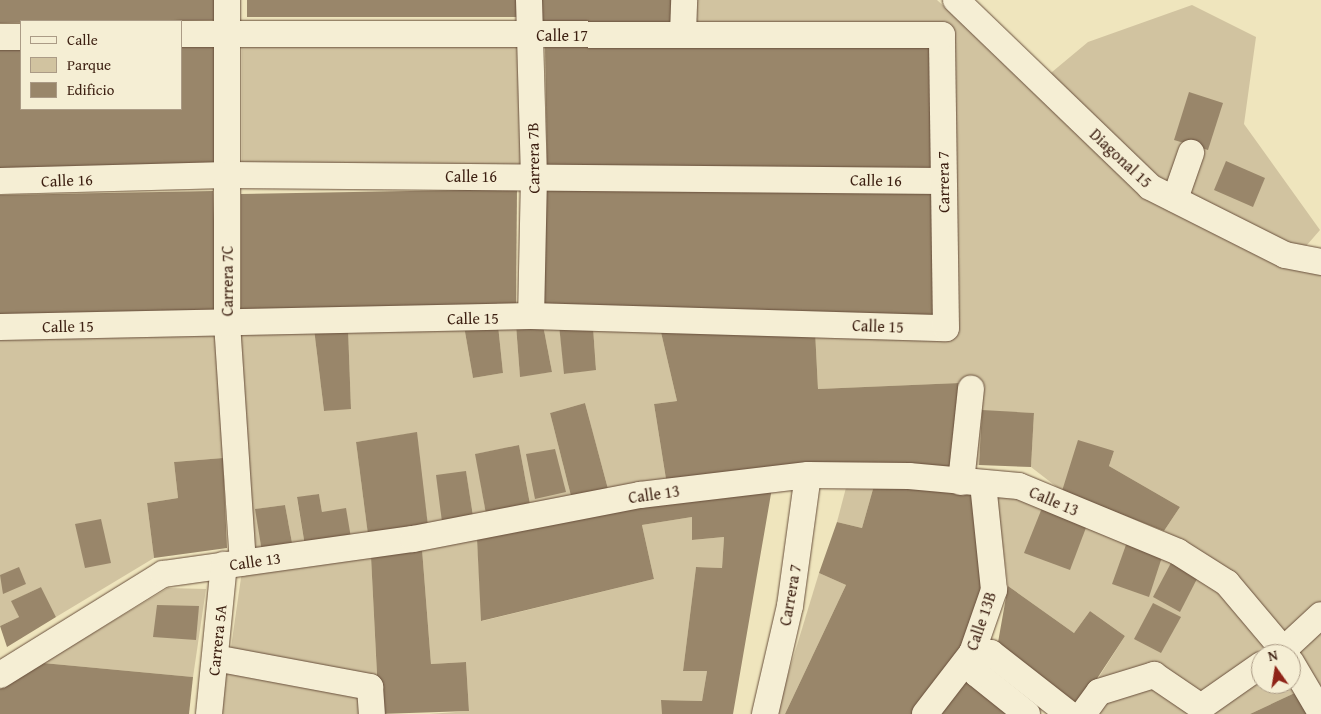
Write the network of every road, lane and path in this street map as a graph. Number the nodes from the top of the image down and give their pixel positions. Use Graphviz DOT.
graph roads {
  1 [pos="226,0"];
  2 [pos="529,0"];
  3 [pos="684,0"];
  4 [pos="956,0"];
  5 [pos="227,33"];
  6 [pos="182,34"];
  7 [pos="683,34"];
  8 [pos="529,35"];
  9 [pos="942,35"];
  10 [pos="20,36"];
  11 [pos="0,37"];
  12 [pos="1191,154"];
  13 [pos="227,176"];
  14 [pos="534,176"];
  15 [pos="943,181"];
  16 [pos="0,182"];
  17 [pos="1175,199"];
  18 [pos="1321,262"];
  19 [pos="530,316"];
  20 [pos="227,323"];
  21 [pos="0,327"];
  22 [pos="946,328"];
  23 [pos="971,389"];
  24 [pos="808,475"];
  25 [pos="972,483"];
  26 [pos="233,564"];
  27 [pos="1321,616"];
  28 [pos="1276,644"];
  29 [pos="1295,644"];
  30 [pos="972,653"];
  31 [pos="216,658"];
  32 [pos="1251,672"];
  33 [pos="0,675"];
  34 [pos="1301,681"];
  35 [pos="1201,710"];
  36 [pos="1321,713"];
  37 [pos="209,714"];
  38 [pos="372,714"];
  39 [pos="765,714"];
  40 [pos="925,714"];
  41 [pos="1027,714"];
  42 [pos="1069,714"];
  43 [pos="1083,714"];
  1 -- 5 [label="street, Carrera 7C"];
  2 -- 8 [label="street, Carrera 7B"];
  3 -- 7 [label="street"];
  4 -- 17 [label="street, Diagonal 15"];
  5 -- 6 [label="street, Calle 17"];
  5 -- 8 [label="street, Calle 17"];
  5 -- 13 [label="street, Carrera 7C"];
  7 -- 8 [label="street, Calle 17"];
  7 -- 9 [label="street, Calle 17"];
  8 -- 14 [label="street, Carrera 7B"];
  9 -- 15 [label="street, Carrera 7"];
  10 -- 11 [label="street"];
  12 -- 17 [label="street"];
  13 -- 14 [label="street, Calle 16"];
  13 -- 16 [label="street, Calle 16"];
  13 -- 20 [label="street, Carrera 7C"];
  14 -- 15 [label="street, Calle 16"];
  14 -- 19 [label="street, Carrera 7B"];
  15 -- 22 [label="street, Carrera 7"];
  17 -- 18 [label="street, Diagonal 15"];
  19 -- 20 [label="street, Calle 15"];
  19 -- 22 [label="street, Calle 15"];
  20 -- 21 [label="street, Calle 15"];
  20 -- 26 [label="street, Carrera 7C"];
  23 -- 25 [label="street, Calle 13B"];
  24 -- 25 [label="street, Calle 13"];
  24 -- 26 [label="street, Calle 13"];
  24 -- 39 [label="street, Carrera 7"];
  25 -- 28 [label="street, Calle 13"];
  25 -- 30 [label="street, Calle 13B"];
  26 -- 31 [label="street, Carrera 5A"];
  26 -- 33 [label="street, Calle 13"];
  27 -- 29 [label="street"];
  30 -- 40 [label="street, Calle 13B"];
  30 -- 41 [label="street"];
  30 -- 42 [label="street"];
  31 -- 37 [label="street, Carrera 5A"];
  31 -- 38 [label="street"];
  32 -- 35 [label="street"];
  34 -- 36 [label="street, Calle 13"];
  35 -- 43 [label="street"];
}
